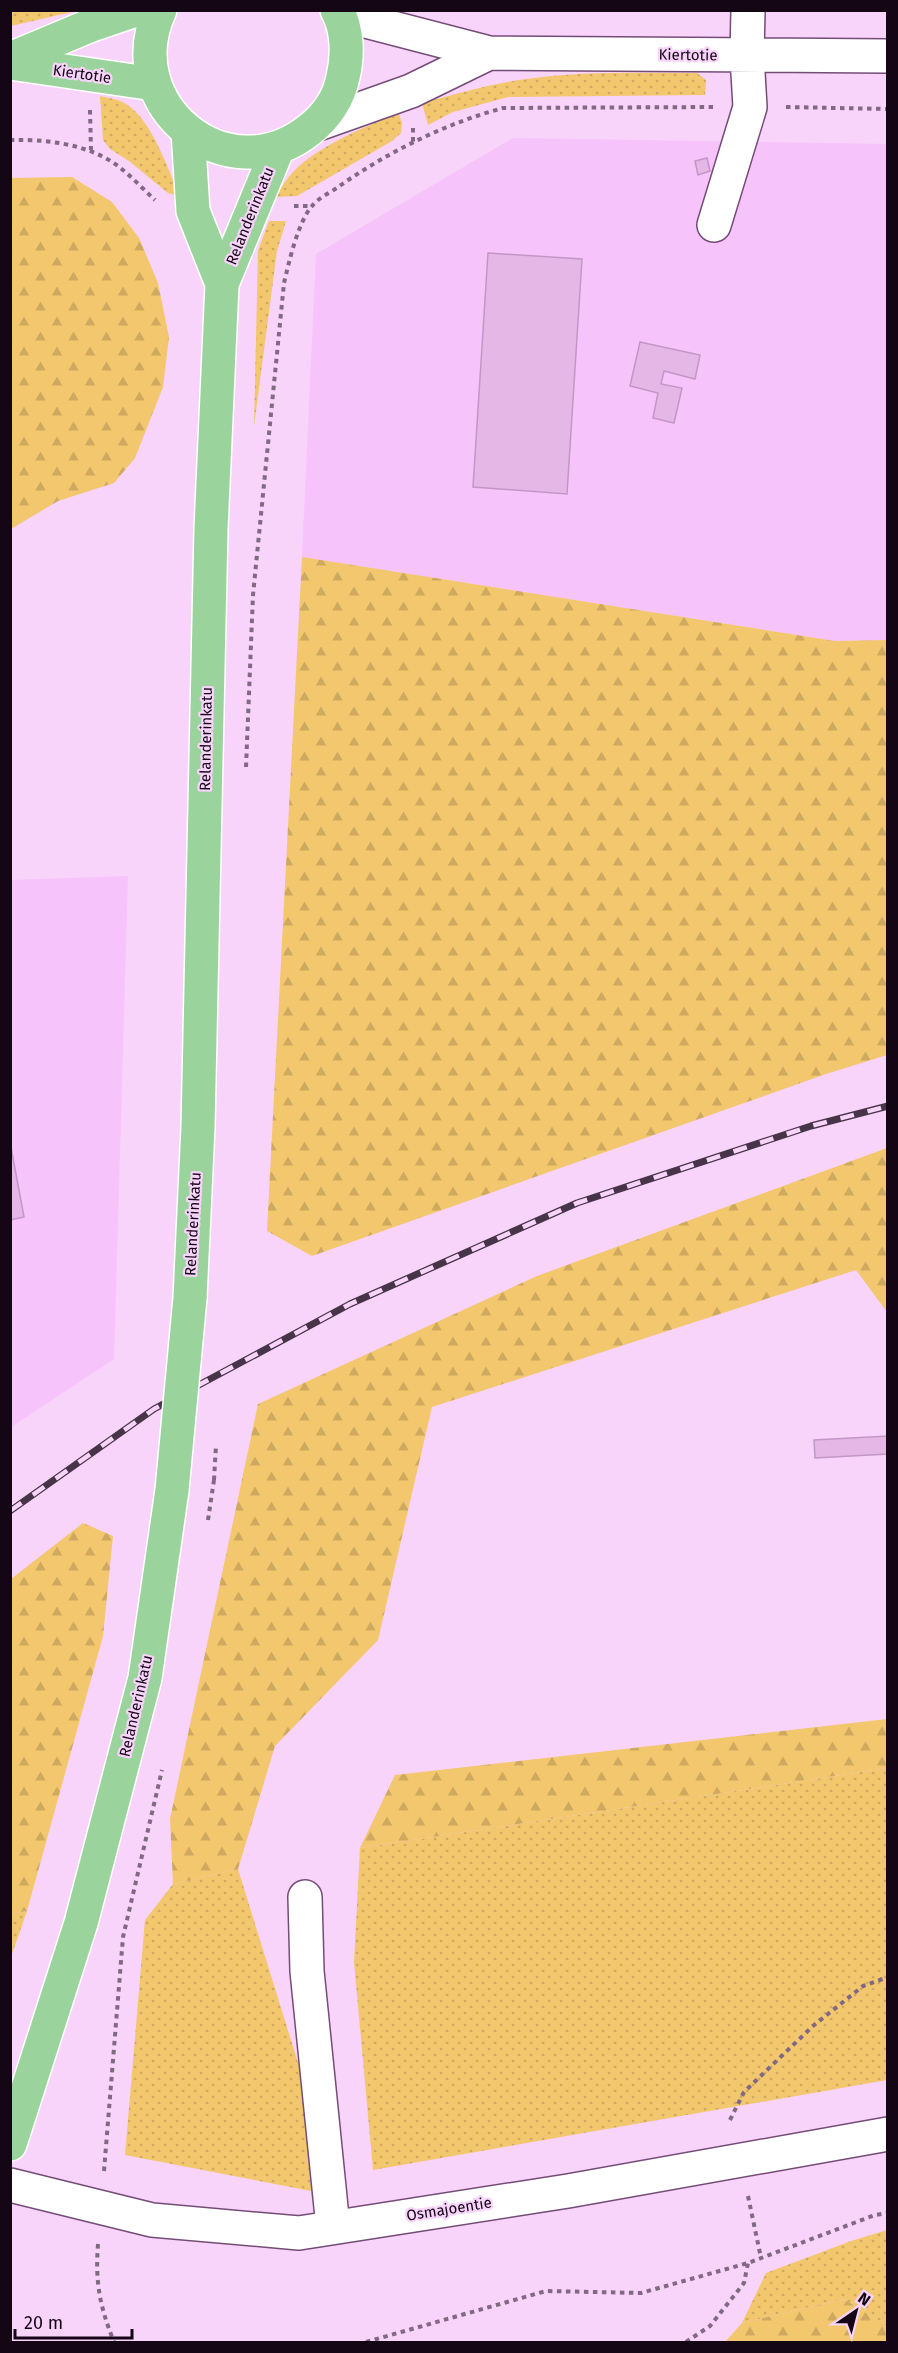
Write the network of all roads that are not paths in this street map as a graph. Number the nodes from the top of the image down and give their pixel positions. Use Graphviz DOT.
graph roads {
  1 [pos="136,10"];
  2 [pos="160,10"];
  3 [pos="748,10"];
  4 [pos="338,12"];
  5 [pos="489,53"];
  6 [pos="747,56"];
  7 [pos="888,56"];
  8 [pos="10,61"];
  9 [pos="154,84"];
  10 [pos="318,124"];
  11 [pos="188,131"];
  12 [pos="278,148"];
  13 [pos="714,225"];
  14 [pos="222,284"];
  15 [pos="305,1897"];
  16 [pos="888,2133"];
  17 [pos="10,2144"];
  18 [pos="10,2185"];
  19 [pos="333,2227"];
  1 -- 8 [label="main road, Kiertotie"];
  2 -- 9 [label="main road"];
  3 -- 6 [label="street"];
  4 -- 5 [label="street, Kiertotie"];
  4 -- 10 [label="main road"];
  5 -- 6 [label="street, Kiertotie"];
  5 -- 10 [label="street, Kiertotie"];
  6 -- 7 [label="street, Kiertotie"];
  6 -- 13 [label="street"];
  8 -- 9 [label="main road, Kiertotie"];
  9 -- 11 [label="main road"];
  10 -- 12 [label="main road"];
  11 -- 12 [label="main road"];
  11 -- 14 [label="main road, Relanderinkatu"];
  12 -- 14 [label="main road, Relanderinkatu"];
  14 -- 17 [label="main road, Relanderinkatu, bridge"];
  15 -- 19 [label="street"];
  16 -- 19 [label="street, Osmajoentie"];
  18 -- 19 [label="street, Osmajoentie"];
}
